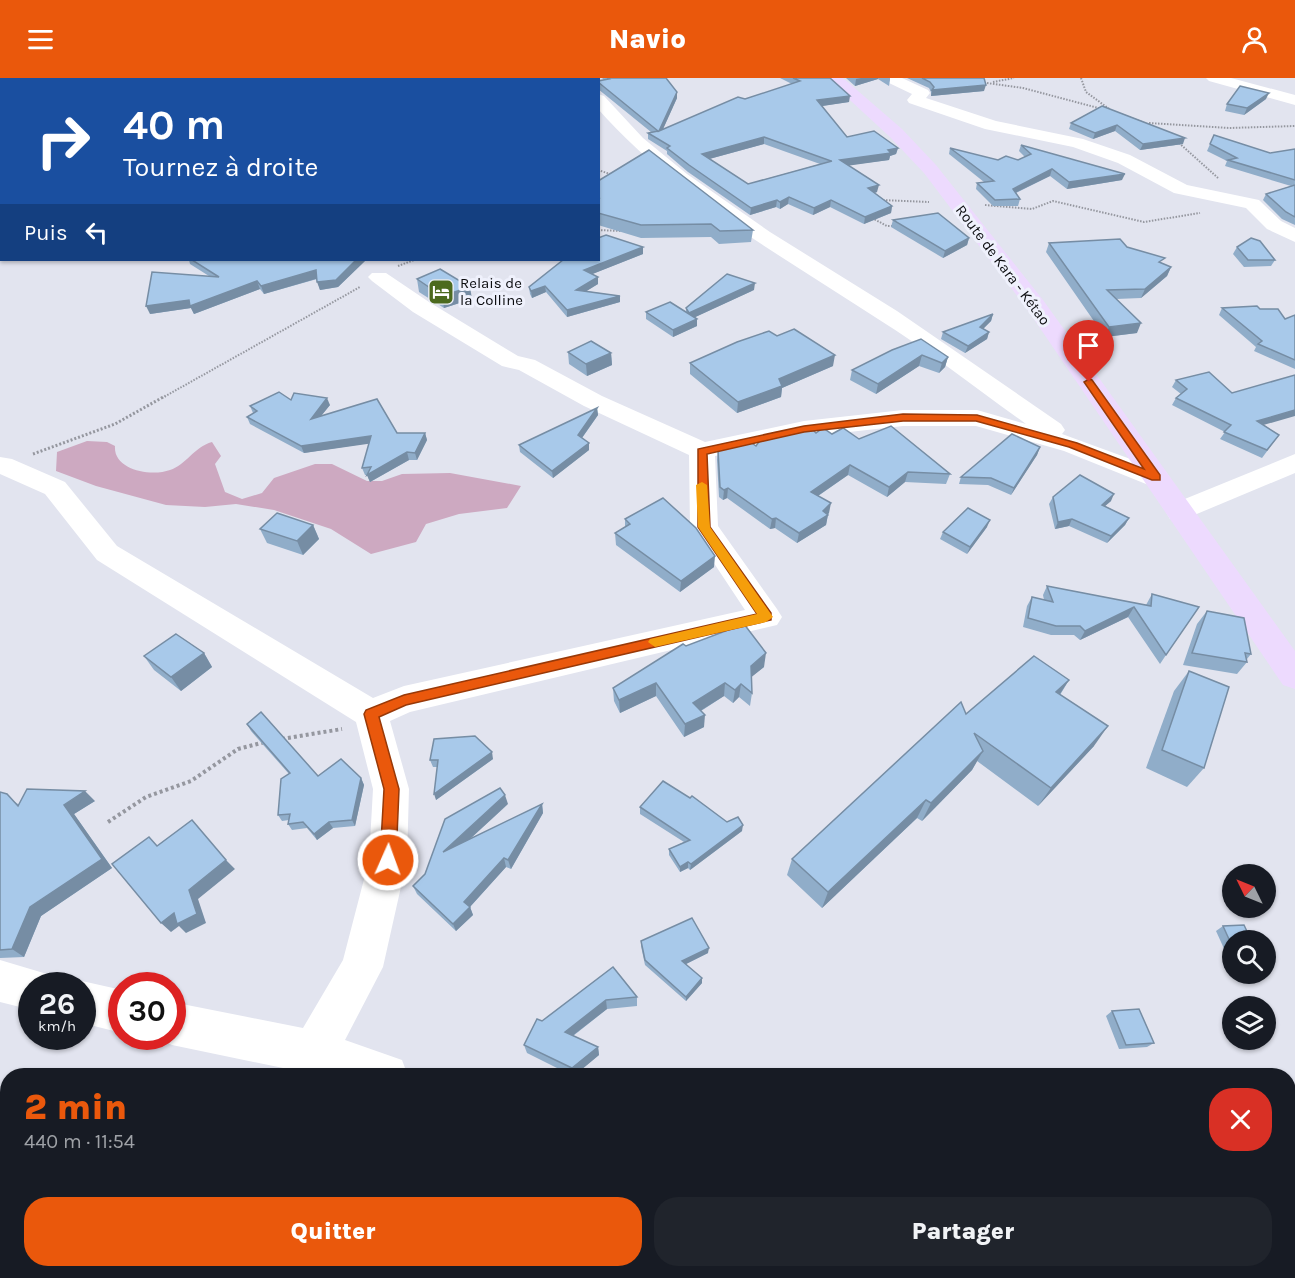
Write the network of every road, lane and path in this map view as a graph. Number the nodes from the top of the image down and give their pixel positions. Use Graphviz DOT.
graph roads {
  1 [pos="834,78"];
  2 [pos="1014,78"];
  3 [pos="1214,78"];
  4 [pos="894,80"];
  5 [pos="1295,100"];
  6 [pos="600,101"];
  7 [pos="1149,123"];
  8 [pos="1295,126"];
  9 [pos="1157,129"];
  10 [pos="1175,140"];
  11 [pos="600,171"];
  12 [pos="615,176"];
  13 [pos="875,202"];
  14 [pos="957,204"];
  15 [pos="1252,204"];
  16 [pos="865,214"];
  17 [pos="904,226"];
  18 [pos="600,230"];
  19 [pos="621,231"];
  20 [pos="1295,236"];
  21 [pos="412,261"];
  22 [pos="379,277"];
  23 [pos="1073,445"];
  24 [pos="702,452"];
  25 [pos="1295,462"];
  26 [pos="3,465"];
  27 [pos="1156,478"];
  28 [pos="1180,512"];
  29 [pos="1295,676"];
  30 [pos="372,717"];
  31 [pos="108,822"];
  32 [pos="0,981"];
  33 [pos="18,986"];
  34 [pos="186,1027"];
  35 [pos="311,1064"];
  36 [pos="336,1068"];
  1 -- 14 [label="main road, Route de Kara - Kétao"];
  2 -- 7 [label="path"];
  3 -- 5 [label="street"];
  4 -- 15 [label="street"];
  6 -- 23 [label="street"];
  7 -- 8 [label="path"];
  7 -- 9 [label="path"];
  10 -- 15 [label="path"];
  11 -- 12 [label="path"];
  13 -- 14 [label="path"];
  14 -- 15 [label="path"];
  14 -- 27 [label="main road, Route de Kara - Kétao"];
  15 -- 20 [label="street"];
  16 -- 17 [label="path"];
  18 -- 19 [label="path"];
  21 -- 22 [label="path"];
  22 -- 24 [label="street"];
  22 -- 26 [label="path"];
  23 -- 24 [label="street"];
  23 -- 27 [label="street"];
  24 -- 30 [label="street"];
  25 -- 28 [label="street"];
  26 -- 30 [label="street"];
  27 -- 28 [label="main road, Route de Kara - Kétao"];
  28 -- 29 [label="main road, Route de Kara - Kétao"];
  30 -- 31 [label="path"];
  30 -- 35 [label="street"];
  32 -- 33 [label="street"];
  34 -- 35 [label="street"];
  35 -- 36 [label="street"];
}
